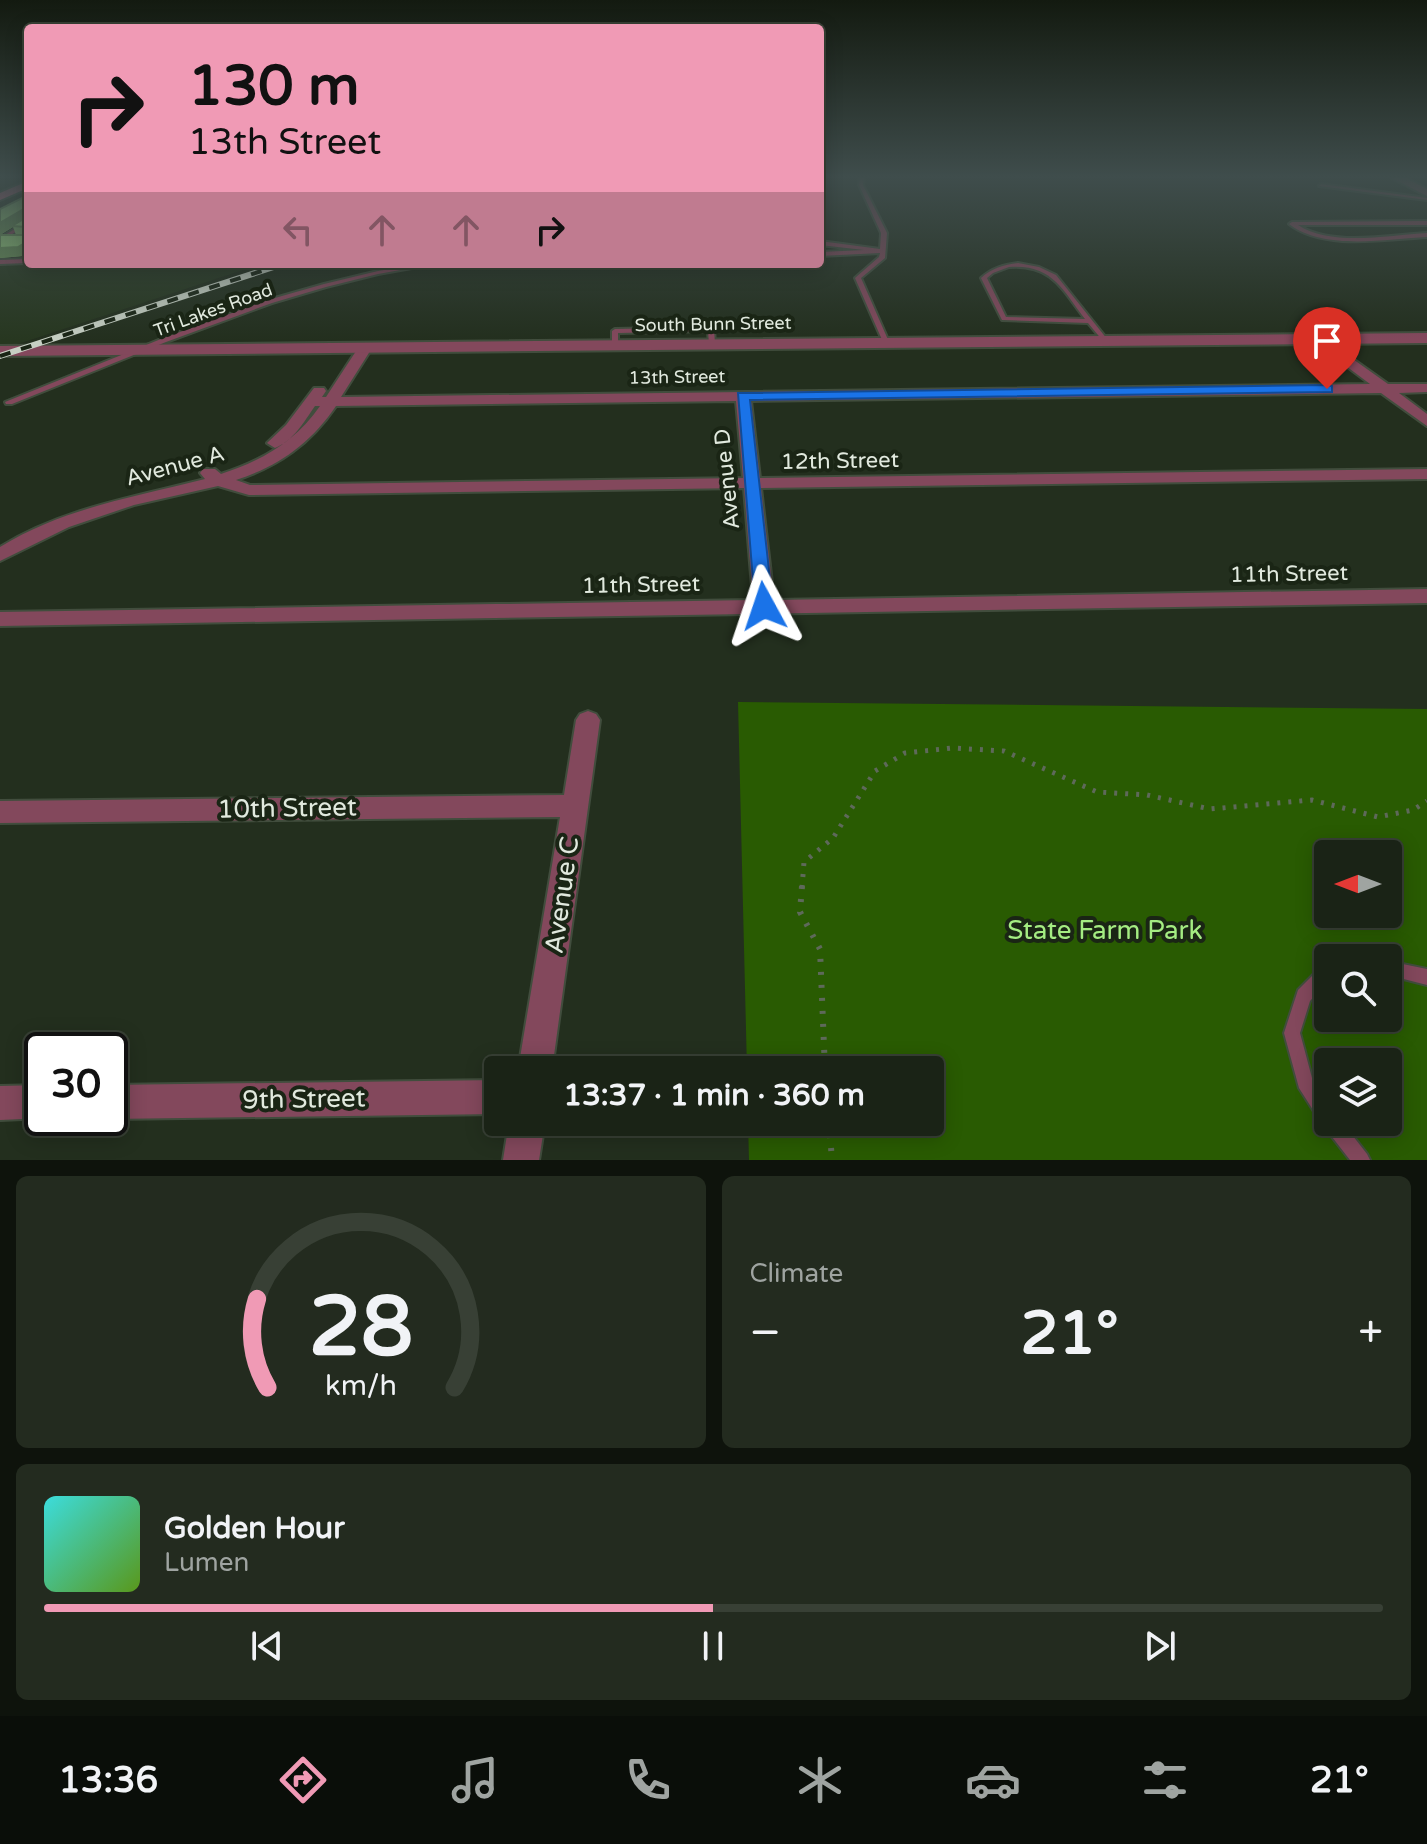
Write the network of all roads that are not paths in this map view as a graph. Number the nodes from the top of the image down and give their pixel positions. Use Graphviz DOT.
graph roads {
  1 [pos="883,231"];
  2 [pos="1300,231"];
  3 [pos="1427,235"];
  4 [pos="0,240"];
  5 [pos="14,240"];
  6 [pos="824,244"];
  7 [pos="883,251"];
  8 [pos="824,254"];
  9 [pos="24,261"];
  10 [pos="0,262"];
  11 [pos="372,268"];
  12 [pos="407,268"];
  13 [pos="360,276"];
  14 [pos="1089,321"];
  15 [pos="1427,338"];
  16 [pos="1319,339"];
  17 [pos="1105,340"];
  18 [pos="886,342"];
  19 [pos="357,348"];
  20 [pos="145,350"];
  21 [pos="0,351"];
  22 [pos="1386,388"];
  23 [pos="1427,388"];
  24 [pos="743,396"];
  25 [pos="9,402"];
  26 [pos="320,402"];
  27 [pos="1427,421"];
  28 [pos="1427,474"];
  29 [pos="213,477"];
  30 [pos="753,484"];
  31 [pos="0,539"];
  32 [pos="0,555"];
  33 [pos="1427,596"];
  34 [pos="764,606"];
  35 [pos="0,619"];
  36 [pos="588,720"];
  37 [pos="575,806"];
  38 [pos="0,812"];
  39 [pos="1402,971"];
  40 [pos="1427,977"];
  41 [pos="1314,985"];
  42 [pos="537,1056"];
  43 [pos="1314,1096"];
  44 [pos="484,1097"];
  45 [pos="24,1102"];
  46 [pos="128,1102"];
  47 [pos="0,1103"];
  48 [pos="525,1136"];
  49 [pos="1342,1136"];
  50 [pos="521,1160"];
  51 [pos="1361,1160"];
  1 -- 7 [label="lane"];
  2 -- 3 [label="lane"];
  4 -- 5 [label="lane"];
  6 -- 7 [label="lane"];
  7 -- 8 [label="lane"];
  7 -- 18 [label="lane"];
  9 -- 10 [label="lane"];
  11 -- 13 [label="lane"];
  12 -- 13 [label="lane, Tri Lakes Road"];
  13 -- 20 [label="lane, Tri Lakes Road"];
  14 -- 14 [label="lane"];
  14 -- 17 [label="lane"];
  15 -- 16 [label="street, South Bunn Street"];
  16 -- 17 [label="street, South Bunn Street"];
  16 -- 22 [label="street"];
  17 -- 18 [label="street, South Bunn Street"];
  18 -- 19 [label="street, South Bunn Street"];
  19 -- 20 [label="street, South Bunn Street"];
  19 -- 26 [label="street, Avenue A"];
  20 -- 21 [label="street, South Bunn Street"];
  20 -- 25 [label="lane, Tri Lakes Road"];
  22 -- 23 [label="street, 13th Street"];
  22 -- 24 [label="street, 13th Street"];
  22 -- 27 [label="street"];
  24 -- 26 [label="street, 13th Street"];
  24 -- 30 [label="street, Avenue D"];
  26 -- 29 [label="street, Avenue A"];
  28 -- 30 [label="street, 12th Street"];
  29 -- 30 [label="street, 12th Street"];
  29 -- 31 [label="street, Avenue A"];
  29 -- 32 [label="street, Avenue A"];
  30 -- 34 [label="street, Avenue D"];
  33 -- 34 [label="street, 11th Street"];
  34 -- 35 [label="street, 11th Street"];
  36 -- 37 [label="street, Avenue C"];
  37 -- 38 [label="street, 10th Street"];
  37 -- 42 [label="street, Avenue C"];
  39 -- 40 [label="lane"];
  41 -- 43 [label="lane"];
  44 -- 46 [label="street, 9th Street"];
  45 -- 47 [label="street"];
  48 -- 50 [label="street"];
  49 -- 51 [label="lane"];
}
